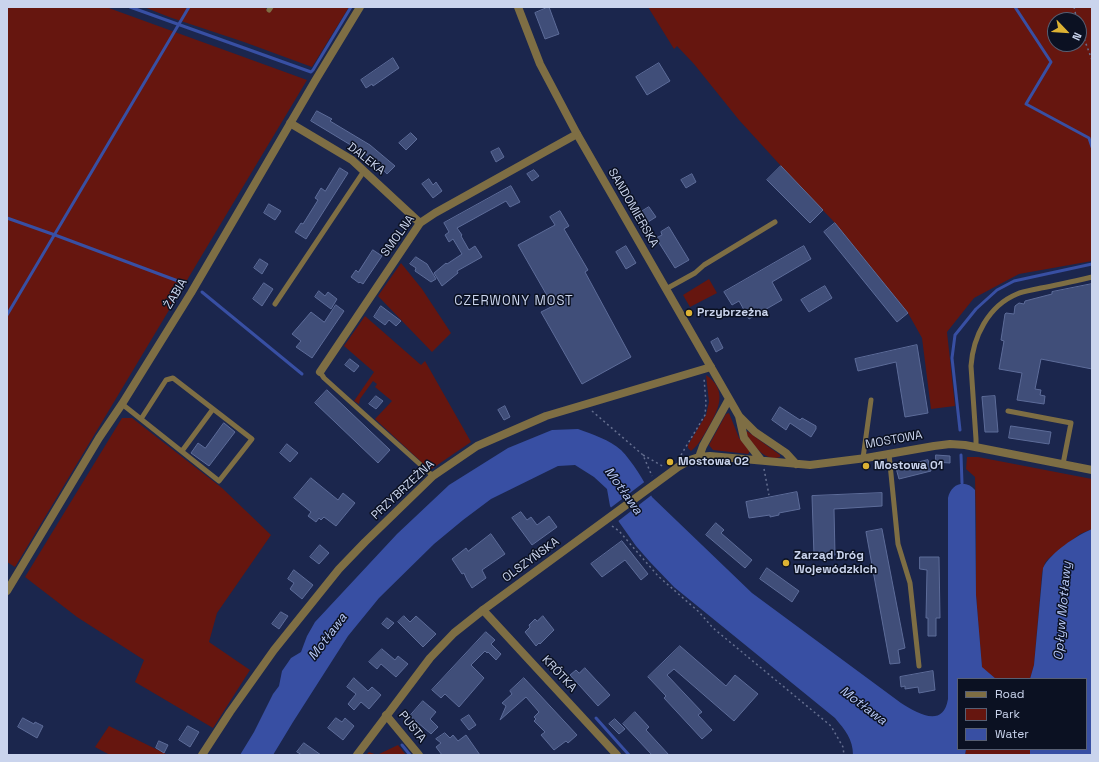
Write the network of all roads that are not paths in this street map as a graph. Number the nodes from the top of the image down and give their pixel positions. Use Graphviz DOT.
graph roads {
  1 [pos="360,7"];
  2 [pos="518,7"];
  3 [pos="290,123"];
  4 [pos="577,134"];
  5 [pos="364,170"];
  6 [pos="775,222"];
  7 [pos="420,223"];
  8 [pos="1092,277"];
  9 [pos="666,289"];
  10 [pos="275,304"];
  11 [pos="711,367"];
  12 [pos="320,372"];
  13 [pos="729,399"];
  14 [pos="871,400"];
  15 [pos="122,404"];
  16 [pos="213,409"];
  17 [pos="1008,411"];
  18 [pos="739,416"];
  19 [pos="141,419"];
  20 [pos="976,447"];
  21 [pos="182,451"];
  22 [pos="889,454"];
  23 [pos="699,457"];
  24 [pos="863,458"];
  25 [pos="762,464"];
  26 [pos="796,464"];
  27 [pos="1063,464"];
  28 [pos="1092,470"];
  29 [pos="433,476"];
  30 [pos="7,591"];
  31 [pos="483,610"];
  32 [pos="920,666"];
  33 [pos="386,715"];
  34 [pos="202,755"];
  35 [pos="357,755"];
  36 [pos="419,755"];
  37 [pos="617,755"];
  1 -- 3 [label="street, ŻABIA"];
  2 -- 4 [label="street, SANDOMIERSKA"];
  3 -- 5 [label="street, DALEKA"];
  3 -- 15 [label="street, ŻABIA"];
  4 -- 7 [label="street, SMOLNA"];
  4 -- 9 [label="street, SANDOMIERSKA"];
  5 -- 7 [label="street, DALEKA"];
  5 -- 10 [label="lane"];
  6 -- 9 [label="lane"];
  7 -- 12 [label="street, SMOLNA"];
  8 -- 20 [label="lane"];
  9 -- 11 [label="street, SANDOMIERSKA"];
  11 -- 13 [label="street, SANDOMIERSKA"];
  11 -- 29 [label="street, PRZYBRZEŻNA"];
  12 -- 29 [label="lane"];
  13 -- 18 [label="street, SANDOMIERSKA"];
  13 -- 23 [label="street"];
  14 -- 24 [label="lane"];
  15 -- 19 [label="lane"];
  15 -- 30 [label="street, ŻABIA"];
  16 -- 19 [label="lane"];
  16 -- 21 [label="lane"];
  16 -- 21 [label="lane"];
  17 -- 27 [label="lane"];
  18 -- 25 [label="street, SANDOMIERSKA"];
  18 -- 26 [label="street, SANDOMIERSKA"];
  19 -- 21 [label="lane"];
  20 -- 22 [label="street, MOSTOWA"];
  20 -- 27 [label="street, MOSTOWA"];
  22 -- 24 [label="street, MOSTOWA"];
  22 -- 32 [label="lane"];
  23 -- 25 [label="street, MOSTOWA"];
  23 -- 31 [label="street, OLSZYŃSKA"];
  24 -- 26 [label="street, MOSTOWA"];
  25 -- 26 [label="street, MOSTOWA"];
  27 -- 28 [label="street, MOSTOWA"];
  29 -- 34 [label="street, PRZYBRZEŻNA"];
  31 -- 33 [label="street, OLSZYŃSKA"];
  31 -- 37 [label="street, KRÓTKA"];
  33 -- 35 [label="street, OLSZYŃSKA"];
  33 -- 36 [label="street, PUSTA"];
}
